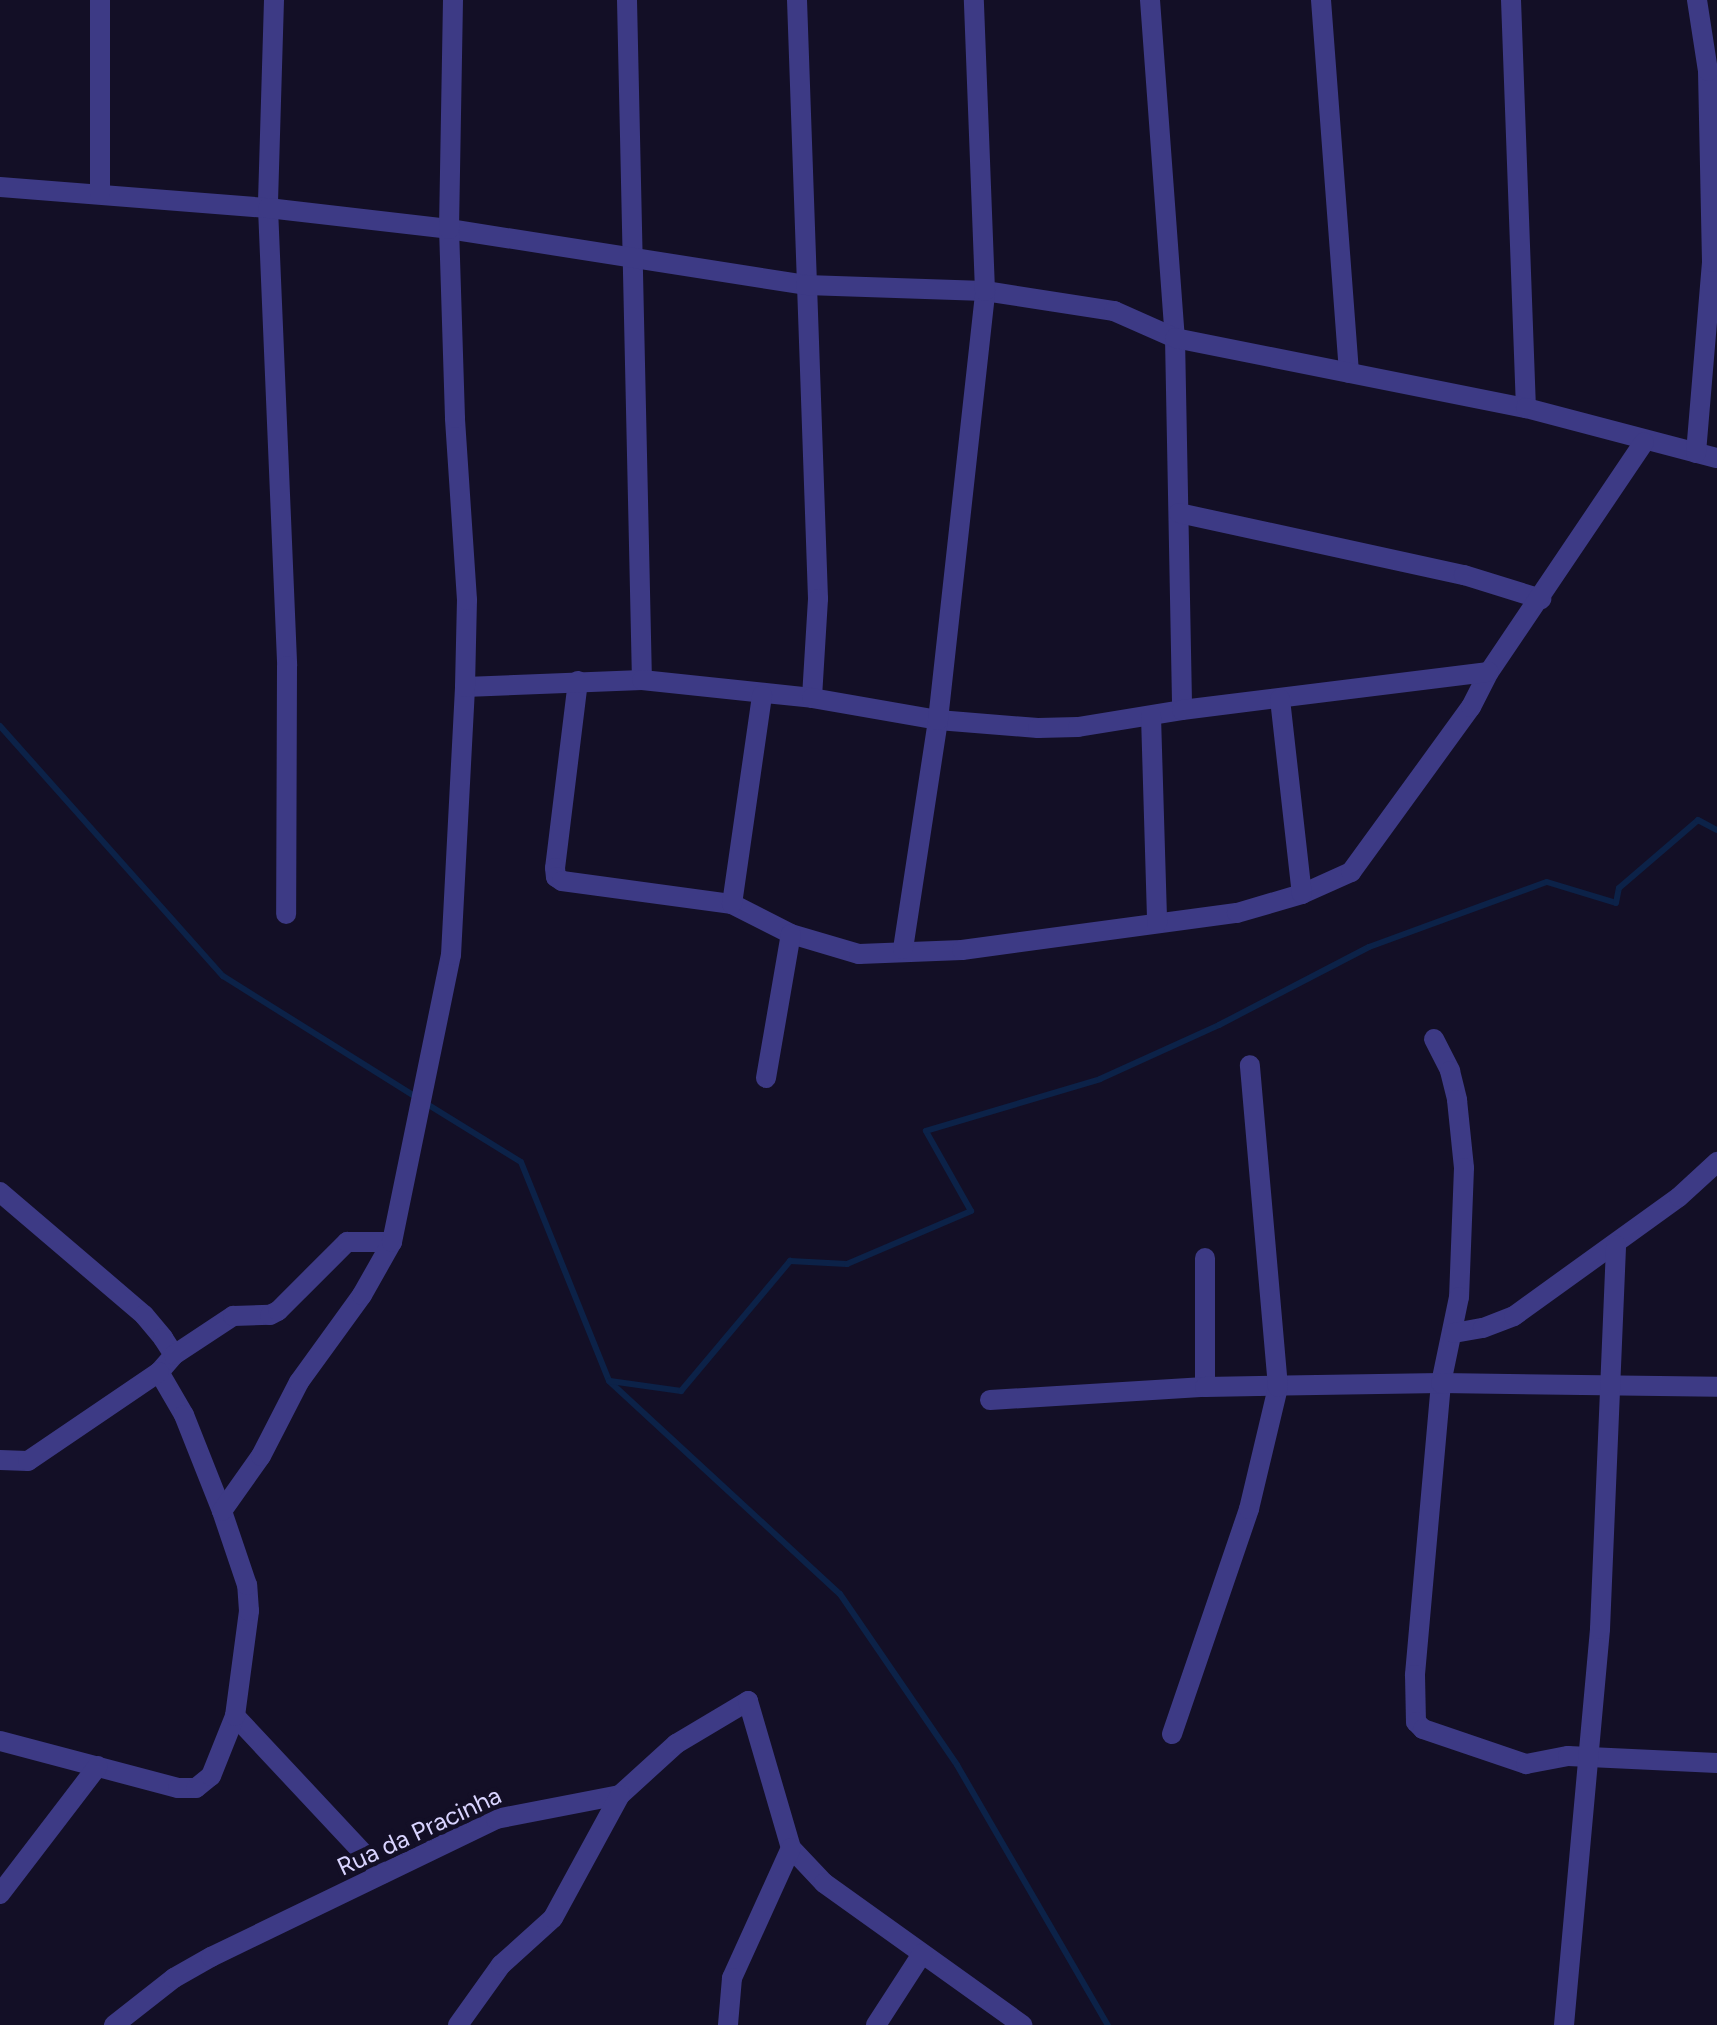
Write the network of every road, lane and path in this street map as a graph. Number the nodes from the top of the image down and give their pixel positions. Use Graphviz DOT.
graph roads {
  1 [pos="100,0"];
  2 [pos="274,0"];
  3 [pos="453,0"];
  4 [pos="626,0"];
  5 [pos="797,0"];
  6 [pos="974,0"];
  7 [pos="1150,0"];
  8 [pos="1321,0"];
  9 [pos="1511,0"];
  10 [pos="1697,0"];
  11 [pos="0,187"];
  12 [pos="100,194"];
  13 [pos="268,208"];
  14 [pos="449,229"];
  15 [pos="636,256"];
  16 [pos="806,285"];
  17 [pos="985,291"];
  18 [pos="1175,338"];
  19 [pos="1350,374"];
  20 [pos="1526,408"];
  21 [pos="1644,442"];
  22 [pos="1707,456"];
  23 [pos="1179,513"];
  24 [pos="1540,599"];
  25 [pos="1489,672"];
  26 [pos="642,680"];
  27 [pos="578,681"];
  28 [pos="465,688"];
  29 [pos="762,694"];
  30 [pos="812,698"];
  31 [pos="1280,699"];
  32 [pos="1182,710"];
  33 [pos="1150,716"];
  34 [pos="938,720"];
  35 [pos="1302,894"];
  36 [pos="732,904"];
  37 [pos="286,914"];
  38 [pos="1158,922"];
  39 [pos="790,934"];
  40 [pos="902,950"];
  41 [pos="1434,1039"];
  42 [pos="1250,1065"];
  43 [pos="766,1078"];
  44 [pos="1717,1162"];
  45 [pos="0,1192"];
  46 [pos="392,1242"];
  47 [pos="1616,1245"];
  48 [pos="1205,1258"];
  49 [pos="1454,1333"];
  50 [pos="174,1355"];
  51 [pos="159,1372"];
  52 [pos="1441,1383"];
  53 [pos="1612,1384"];
  54 [pos="1206,1387"];
  55 [pos="1717,1387"];
  56 [pos="1278,1388"];
  57 [pos="990,1400"];
  58 [pos="0,1460"];
  59 [pos="222,1512"];
  60 [pos="236,1716"];
  61 [pos="1172,1734"];
  62 [pos="0,1740"];
  63 [pos="1586,1758"];
  64 [pos="1717,1763"];
  65 [pos="98,1766"];
  66 [pos="620,1796"];
  67 [pos="791,1848"];
  68 [pos="383,1874"];
  69 [pos="0,1894"];
  70 [pos="922,1954"];
  71 [pos="114,2025"];
  72 [pos="458,2025"];
  73 [pos="728,2025"];
  74 [pos="876,2025"];
  75 [pos="1022,2025"];
  76 [pos="1564,2025"];
  1 -- 12 [label="street"];
  2 -- 13 [label="street"];
  3 -- 14 [label="street"];
  4 -- 15 [label="street"];
  5 -- 16 [label="street"];
  6 -- 17 [label="street"];
  7 -- 18 [label="street"];
  8 -- 19 [label="street"];
  9 -- 20 [label="street"];
  10 -- 22 [label="street"];
  11 -- 12 [label="street"];
  12 -- 13 [label="street"];
  13 -- 14 [label="street"];
  13 -- 37 [label="street"];
  14 -- 15 [label="street"];
  14 -- 28 [label="street"];
  15 -- 16 [label="street"];
  15 -- 26 [label="street"];
  16 -- 17 [label="street"];
  16 -- 30 [label="street"];
  17 -- 18 [label="street"];
  17 -- 34 [label="street"];
  18 -- 19 [label="street"];
  18 -- 23 [label="street"];
  19 -- 20 [label="street"];
  20 -- 21 [label="street"];
  21 -- 22 [label="street"];
  21 -- 24 [label="street"];
  23 -- 24 [label="street"];
  23 -- 32 [label="street"];
  24 -- 25 [label="street"];
  25 -- 31 [label="street"];
  25 -- 35 [label="street"];
  26 -- 27 [label="street"];
  26 -- 29 [label="street"];
  27 -- 28 [label="street"];
  27 -- 36 [label="street"];
  28 -- 46 [label="street"];
  29 -- 30 [label="street"];
  29 -- 36 [label="street"];
  30 -- 34 [label="street"];
  31 -- 32 [label="street"];
  31 -- 35 [label="street"];
  32 -- 33 [label="street"];
  33 -- 34 [label="street"];
  33 -- 38 [label="street"];
  34 -- 40 [label="street"];
  35 -- 38 [label="street"];
  36 -- 39 [label="street"];
  38 -- 40 [label="street"];
  39 -- 40 [label="street"];
  39 -- 43 [label="street"];
  41 -- 49 [label="street"];
  42 -- 56 [label="street"];
  44 -- 47 [label="street"];
  45 -- 50 [label="street"];
  46 -- 50 [label="street"];
  46 -- 59 [label="street"];
  47 -- 49 [label="street"];
  47 -- 53 [label="street"];
  48 -- 54 [label="street"];
  49 -- 52 [label="street"];
  50 -- 51 [label="street"];
  51 -- 58 [label="street"];
  51 -- 59 [label="street"];
  52 -- 53 [label="street"];
  52 -- 56 [label="street"];
  52 -- 63 [label="street"];
  53 -- 55 [label="street"];
  53 -- 63 [label="street"];
  54 -- 56 [label="street"];
  54 -- 57 [label="street"];
  56 -- 61 [label="street"];
  59 -- 60 [label="street"];
  60 -- 65 [label="street"];
  60 -- 68 [label="street"];
  62 -- 65 [label="street"];
  63 -- 64 [label="street"];
  63 -- 76 [label="street"];
  65 -- 69 [label="street"];
  66 -- 67 [label="street"];
  66 -- 68 [label="street, Rua da Pracinha"];
  66 -- 72 [label="street"];
  67 -- 70 [label="street"];
  67 -- 73 [label="street"];
  68 -- 71 [label="street, Rua da Pracinha"];
  70 -- 74 [label="street"];
  70 -- 75 [label="street"];
}
